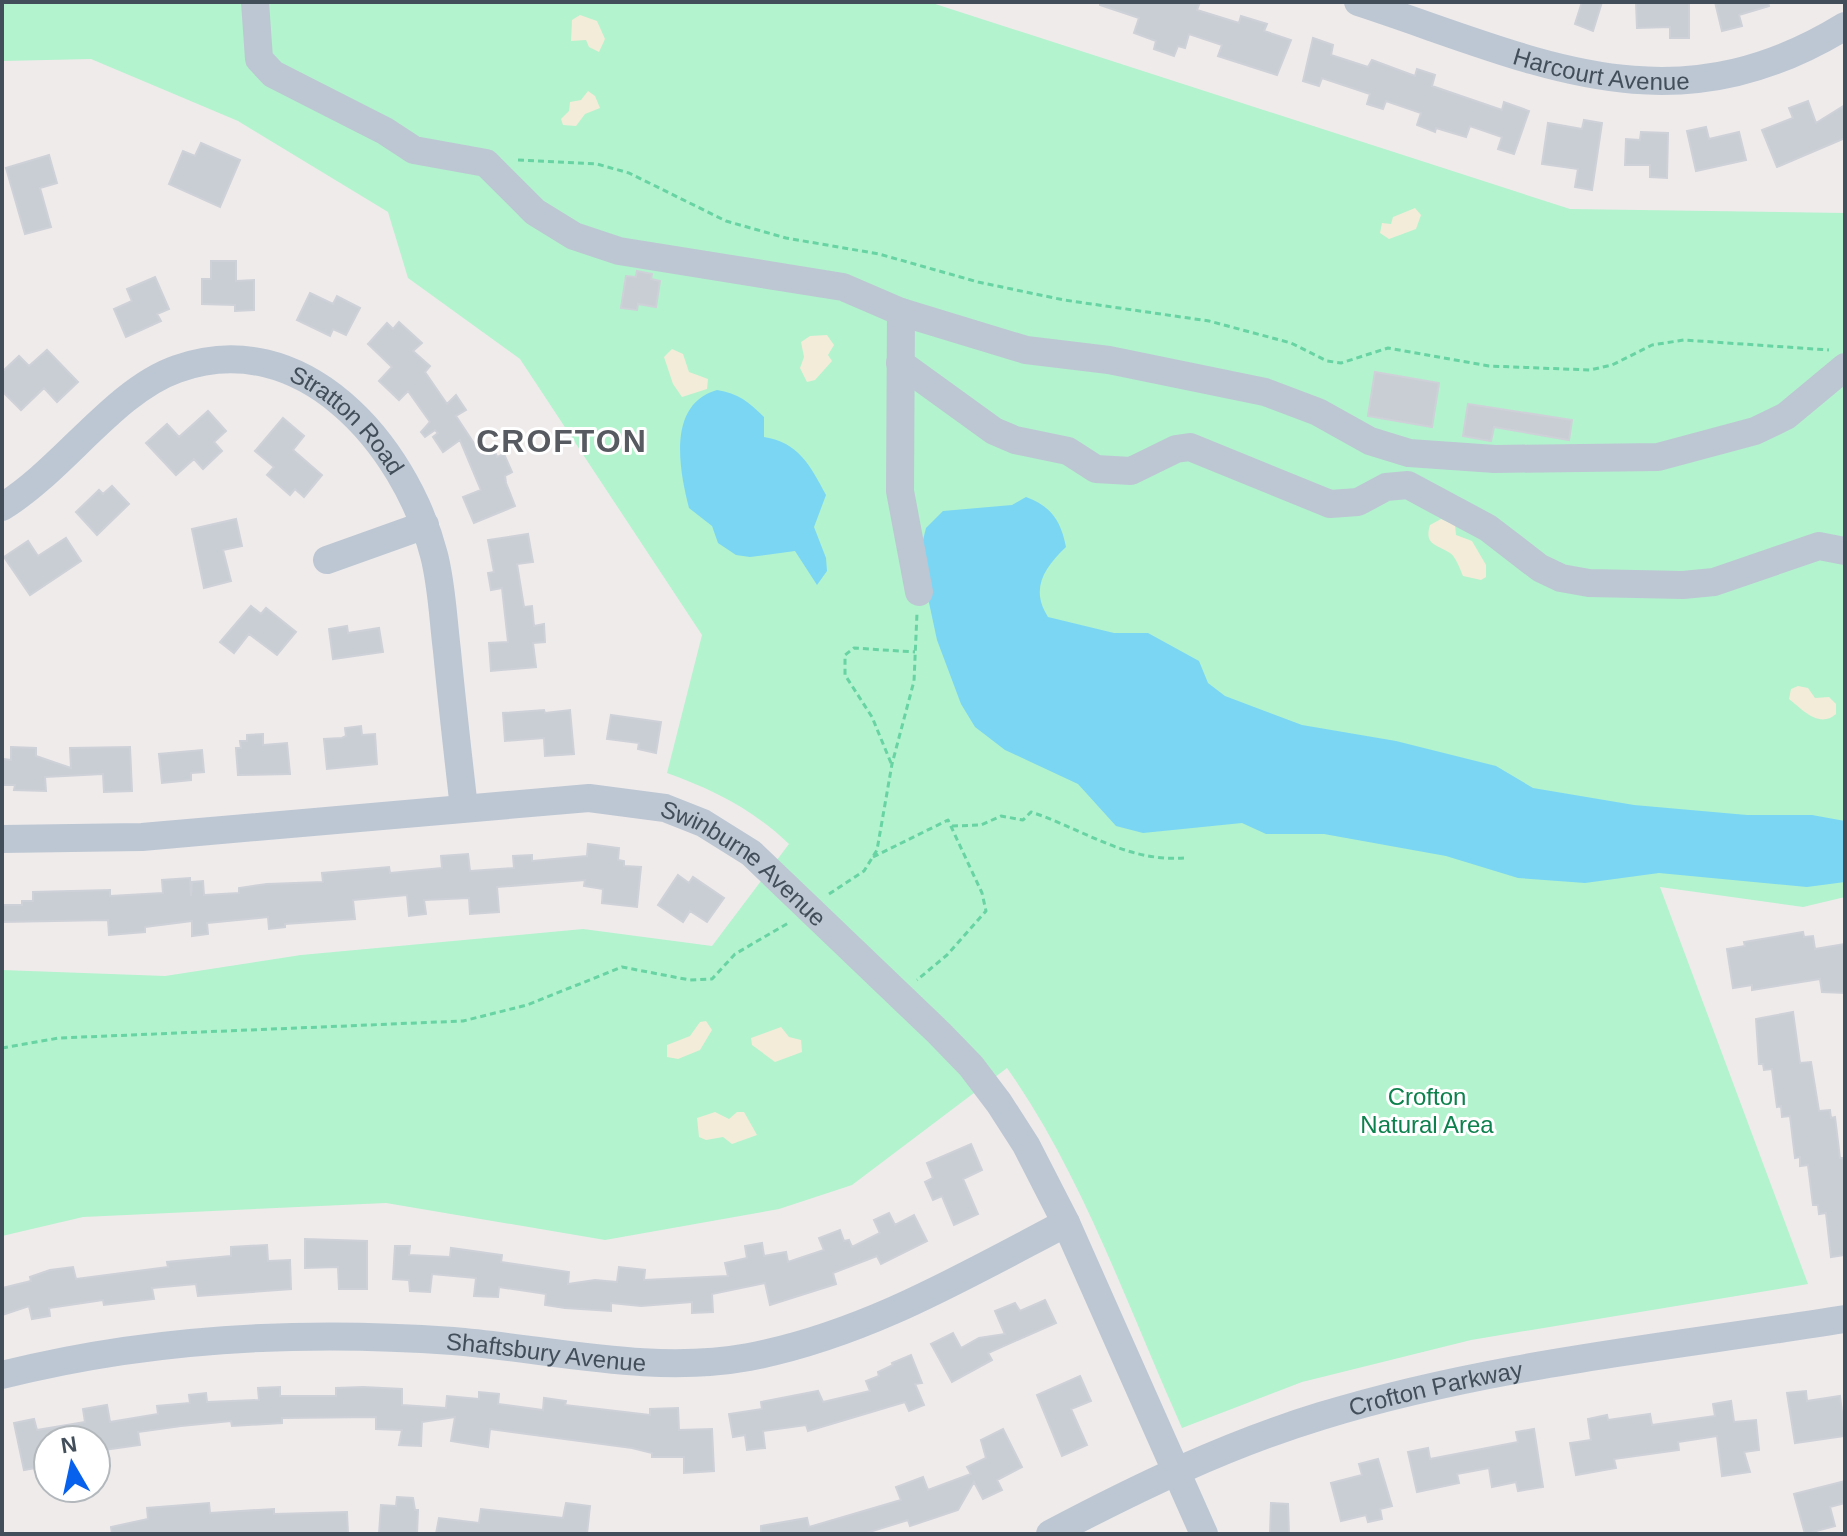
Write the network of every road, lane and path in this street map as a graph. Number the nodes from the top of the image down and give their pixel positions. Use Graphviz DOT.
graph roads {
  1 [pos="255,2"];
  2 [pos="1358,2"];
  3 [pos="1426,12"];
  4 [pos="1845,26"];
  5 [pos="486,163"];
  6 [pos="901,312"];
  7 [pos="1837,358"];
  8 [pos="900,363"];
  9 [pos="2,507"];
  10 [pos="425,525"];
  11 [pos="1845,551"];
  12 [pos="327,560"];
  13 [pos="919,592"];
  14 [pos="916,621"];
  15 [pos="915,652"];
  16 [pos="892,764"];
  17 [pos="464,808"];
  18 [pos="952,826"];
  19 [pos="2,839"];
  20 [pos="872,858"];
  21 [pos="1184,858"];
  22 [pos="810,909"];
  23 [pos="898,994"];
  24 [pos="2,1048"];
  25 [pos="1066,1223"];
  26 [pos="1845,1319"];
  27 [pos="2,1375"];
  28 [pos="1176,1470"];
  29 [pos="1050,1534"];
  30 [pos="1204,1534"];
  1 -- 5 [label="street"];
  2 -- 3 [label="street, Harcourt Avenue"];
  3 -- 4 [label="street, Harcourt Avenue"];
  5 -- 6 [label="street"];
  5 -- 7 [label="path"];
  6 -- 7 [label="street"];
  6 -- 8 [label="street"];
  8 -- 11 [label="street"];
  8 -- 13 [label="street"];
  9 -- 10 [label="street, Stratton Road"];
  10 -- 12 [label="street"];
  10 -- 17 [label="street, Stratton Road"];
  14 -- 15 [label="path"];
  15 -- 16 [label="path"];
  15 -- 16 [label="path"];
  16 -- 20 [label="path"];
  17 -- 19 [label="street, Swinburne Avenue"];
  17 -- 22 [label="street, Swinburne Avenue"];
  18 -- 20 [label="path"];
  18 -- 21 [label="path"];
  18 -- 23 [label="path"];
  20 -- 22 [label="path"];
  22 -- 23 [label="street, Swinburne Avenue"];
  22 -- 24 [label="path"];
  23 -- 25 [label="street, Swinburne Avenue"];
  25 -- 27 [label="street, Shaftsbury Avenue"];
  25 -- 28 [label="street, Swinburne Avenue"];
  26 -- 28 [label="street, Crofton Parkway"];
  28 -- 29 [label="street, Crofton Parkway"];
  28 -- 30 [label="street, Swinburne Avenue"];
}
